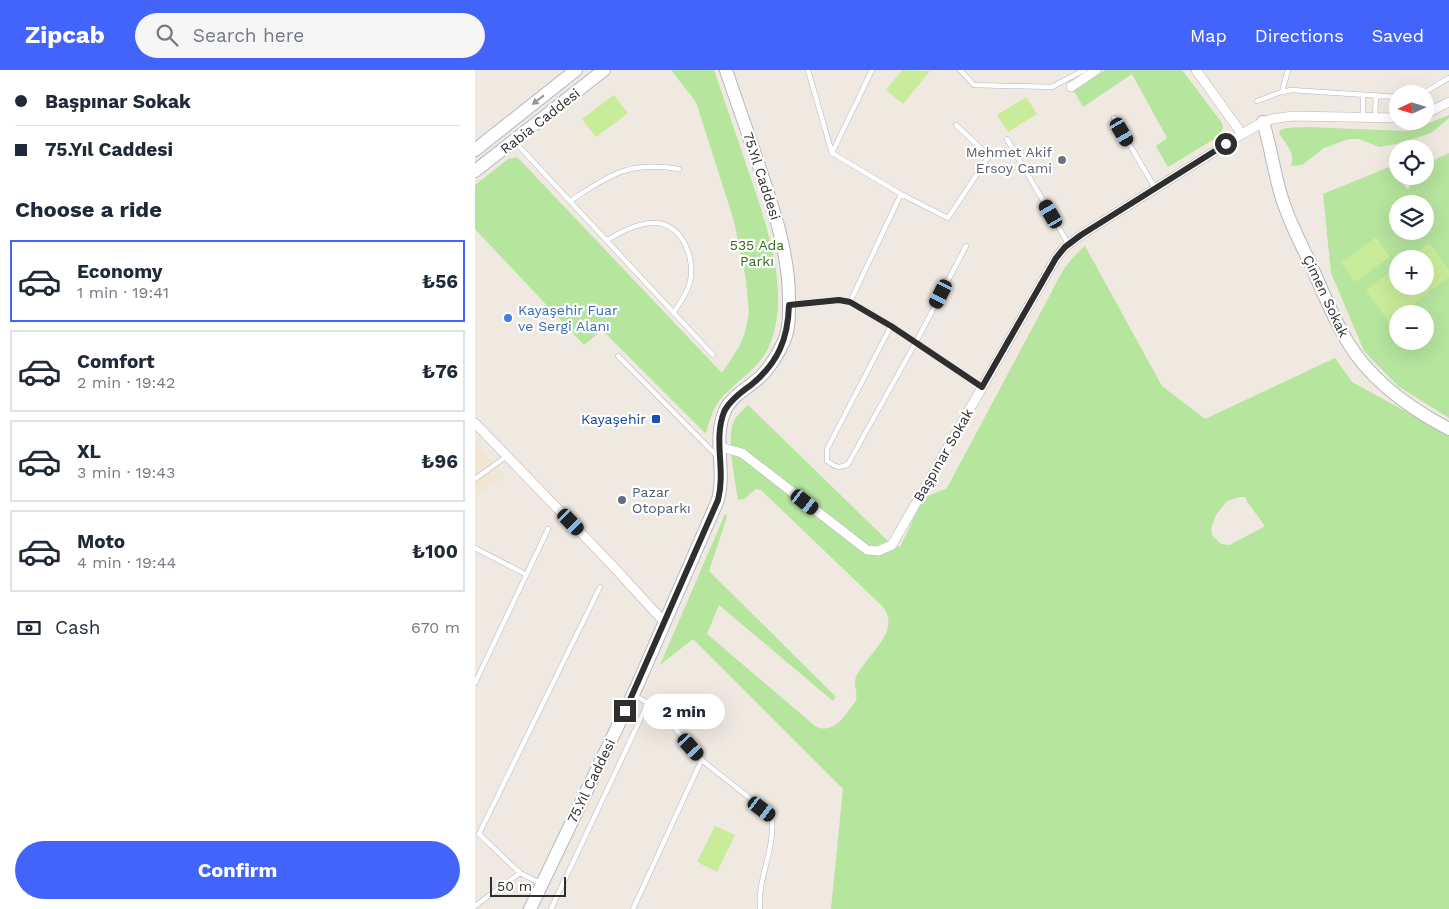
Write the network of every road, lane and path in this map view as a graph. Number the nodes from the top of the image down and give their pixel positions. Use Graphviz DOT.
graph roads {
  1 [pos="576,70"];
  2 [pos="604,70"];
  3 [pos="726,70"];
  4 [pos="808,70"];
  5 [pos="872,70"];
  6 [pos="960,70"];
  7 [pos="1084,70"];
  8 [pos="1096,70"];
  9 [pos="1196,70"];
  10 [pos="1288,70"];
  11 [pos="1077,72"];
  12 [pos="1449,78"];
  13 [pos="1071,86"];
  14 [pos="1434,87"];
  15 [pos="1282,92"];
  16 [pos="1363,95"];
  17 [pos="1376,96"];
  18 [pos="1389,96"];
  19 [pos="1257,101"];
  20 [pos="1449,102"];
  21 [pos="1434,110"];
  22 [pos="1363,116"];
  23 [pos="1375,117"];
  24 [pos="1114,118"];
  25 [pos="1389,118"];
  26 [pos="1263,122"];
  27 [pos="956,124"];
  28 [pos="1243,134"];
  29 [pos="1007,139"];
  30 [pos="514,141"];
  31 [pos="475,150"];
  32 [pos="832,153"];
  33 [pos="679,169"];
  34 [pos="475,171"];
  35 [pos="1155,188"];
  36 [pos="901,194"];
  37 [pos="570,201"];
  38 [pos="607,240"];
  39 [pos="1069,245"];
  40 [pos="966,246"];
  41 [pos="850,302"];
  42 [pos="789,305"];
  43 [pos="674,312"];
  44 [pos="891,326"];
  45 [pos="916,342"];
  46 [pos="713,355"];
  47 [pos="618,356"];
  48 [pos="982,387"];
  49 [pos="475,423"];
  50 [pos="1449,428"];
  51 [pos="719,447"];
  52 [pos="507,456"];
  53 [pos="721,460"];
  54 [pos="475,478"];
  55 [pos="548,529"];
  56 [pos="475,548"];
  57 [pos="525,574"];
  58 [pos="600,587"];
  59 [pos="665,623"];
  60 [pos="475,683"];
  61 [pos="633,694"];
  62 [pos="648,703"];
  63 [pos="702,759"];
  64 [pos="475,830"];
  65 [pos="479,834"];
  66 [pos="520,873"];
  67 [pos="541,883"];
  68 [pos="475,906"];
  69 [pos="530,909"];
  70 [pos="551,909"];
  71 [pos="633,909"];
  72 [pos="760,909"];
  1 -- 31 [label="street, Rabia Caddesi, one-way"];
  2 -- 30 [label="street, Rabia Caddesi"];
  3 -- 42 [label="street, 75.Yıl Caddesi"];
  4 -- 32 [label="lane"];
  5 -- 32 [label="lane"];
  6 -- 11 [label="lane"];
  7 -- 11 [label="lane"];
  8 -- 13 [label="street"];
  9 -- 28 [label="street"];
  10 -- 15 [label="lane"];
  12 -- 14 [label="lane"];
  15 -- 16 [label="lane"];
  15 -- 19 [label="lane"];
  16 -- 17 [label="lane"];
  16 -- 22 [label="lane"];
  17 -- 18 [label="lane"];
  17 -- 23 [label="lane"];
  20 -- 21 [label="street"];
  22 -- 23 [label="street, Başpınar Sokak"];
  22 -- 26 [label="street, Başpınar Sokak"];
  23 -- 25 [label="street, Başpınar Sokak"];
  24 -- 35 [label="lane"];
  26 -- 28 [label="street, Başpınar Sokak"];
  26 -- 50 [label="street, Çimen Sokak"];
  27 -- 36 [label="lane"];
  28 -- 35 [label="street, Başpınar Sokak"];
  29 -- 39 [label="lane"];
  30 -- 34 [label="street, Rabia Caddesi"];
  30 -- 37 [label="lane"];
  32 -- 36 [label="lane"];
  33 -- 37 [label="lane"];
  35 -- 39 [label="street, Başpınar Sokak"];
  36 -- 41 [label="lane"];
  37 -- 38 [label="lane"];
  38 -- 43 [label="lane"];
  38 -- 43 [label="lane"];
  39 -- 48 [label="street, Başpınar Sokak"];
  40 -- 45 [label="lane"];
  41 -- 42 [label="lane"];
  41 -- 44 [label="lane"];
  42 -- 51 [label="street, 75.Yıl Caddesi"];
  43 -- 46 [label="lane"];
  44 -- 45 [label="lane"];
  44 -- 45 [label="lane"];
  45 -- 48 [label="lane"];
  47 -- 53 [label="lane"];
  48 -- 51 [label="street, Başpınar Sokak"];
  49 -- 52 [label="street"];
  51 -- 53 [label="street, 75.Yıl Caddesi"];
  52 -- 54 [label="lane"];
  52 -- 59 [label="street"];
  53 -- 59 [label="street, 75.Yıl Caddesi"];
  55 -- 57 [label="lane"];
  56 -- 57 [label="lane"];
  57 -- 60 [label="lane"];
  58 -- 65 [label="lane"];
  59 -- 61 [label="street, 75.Yıl Caddesi"];
  61 -- 62 [label="lane"];
  61 -- 67 [label="street, 75.Yıl Caddesi"];
  62 -- 63 [label="lane"];
  62 -- 70 [label="lane"];
  63 -- 71 [label="lane"];
  63 -- 72 [label="lane"];
  64 -- 65 [label="lane"];
  65 -- 66 [label="lane"];
  66 -- 67 [label="lane"];
  66 -- 68 [label="lane"];
  67 -- 69 [label="street, 75.Yıl Caddesi"];
}
